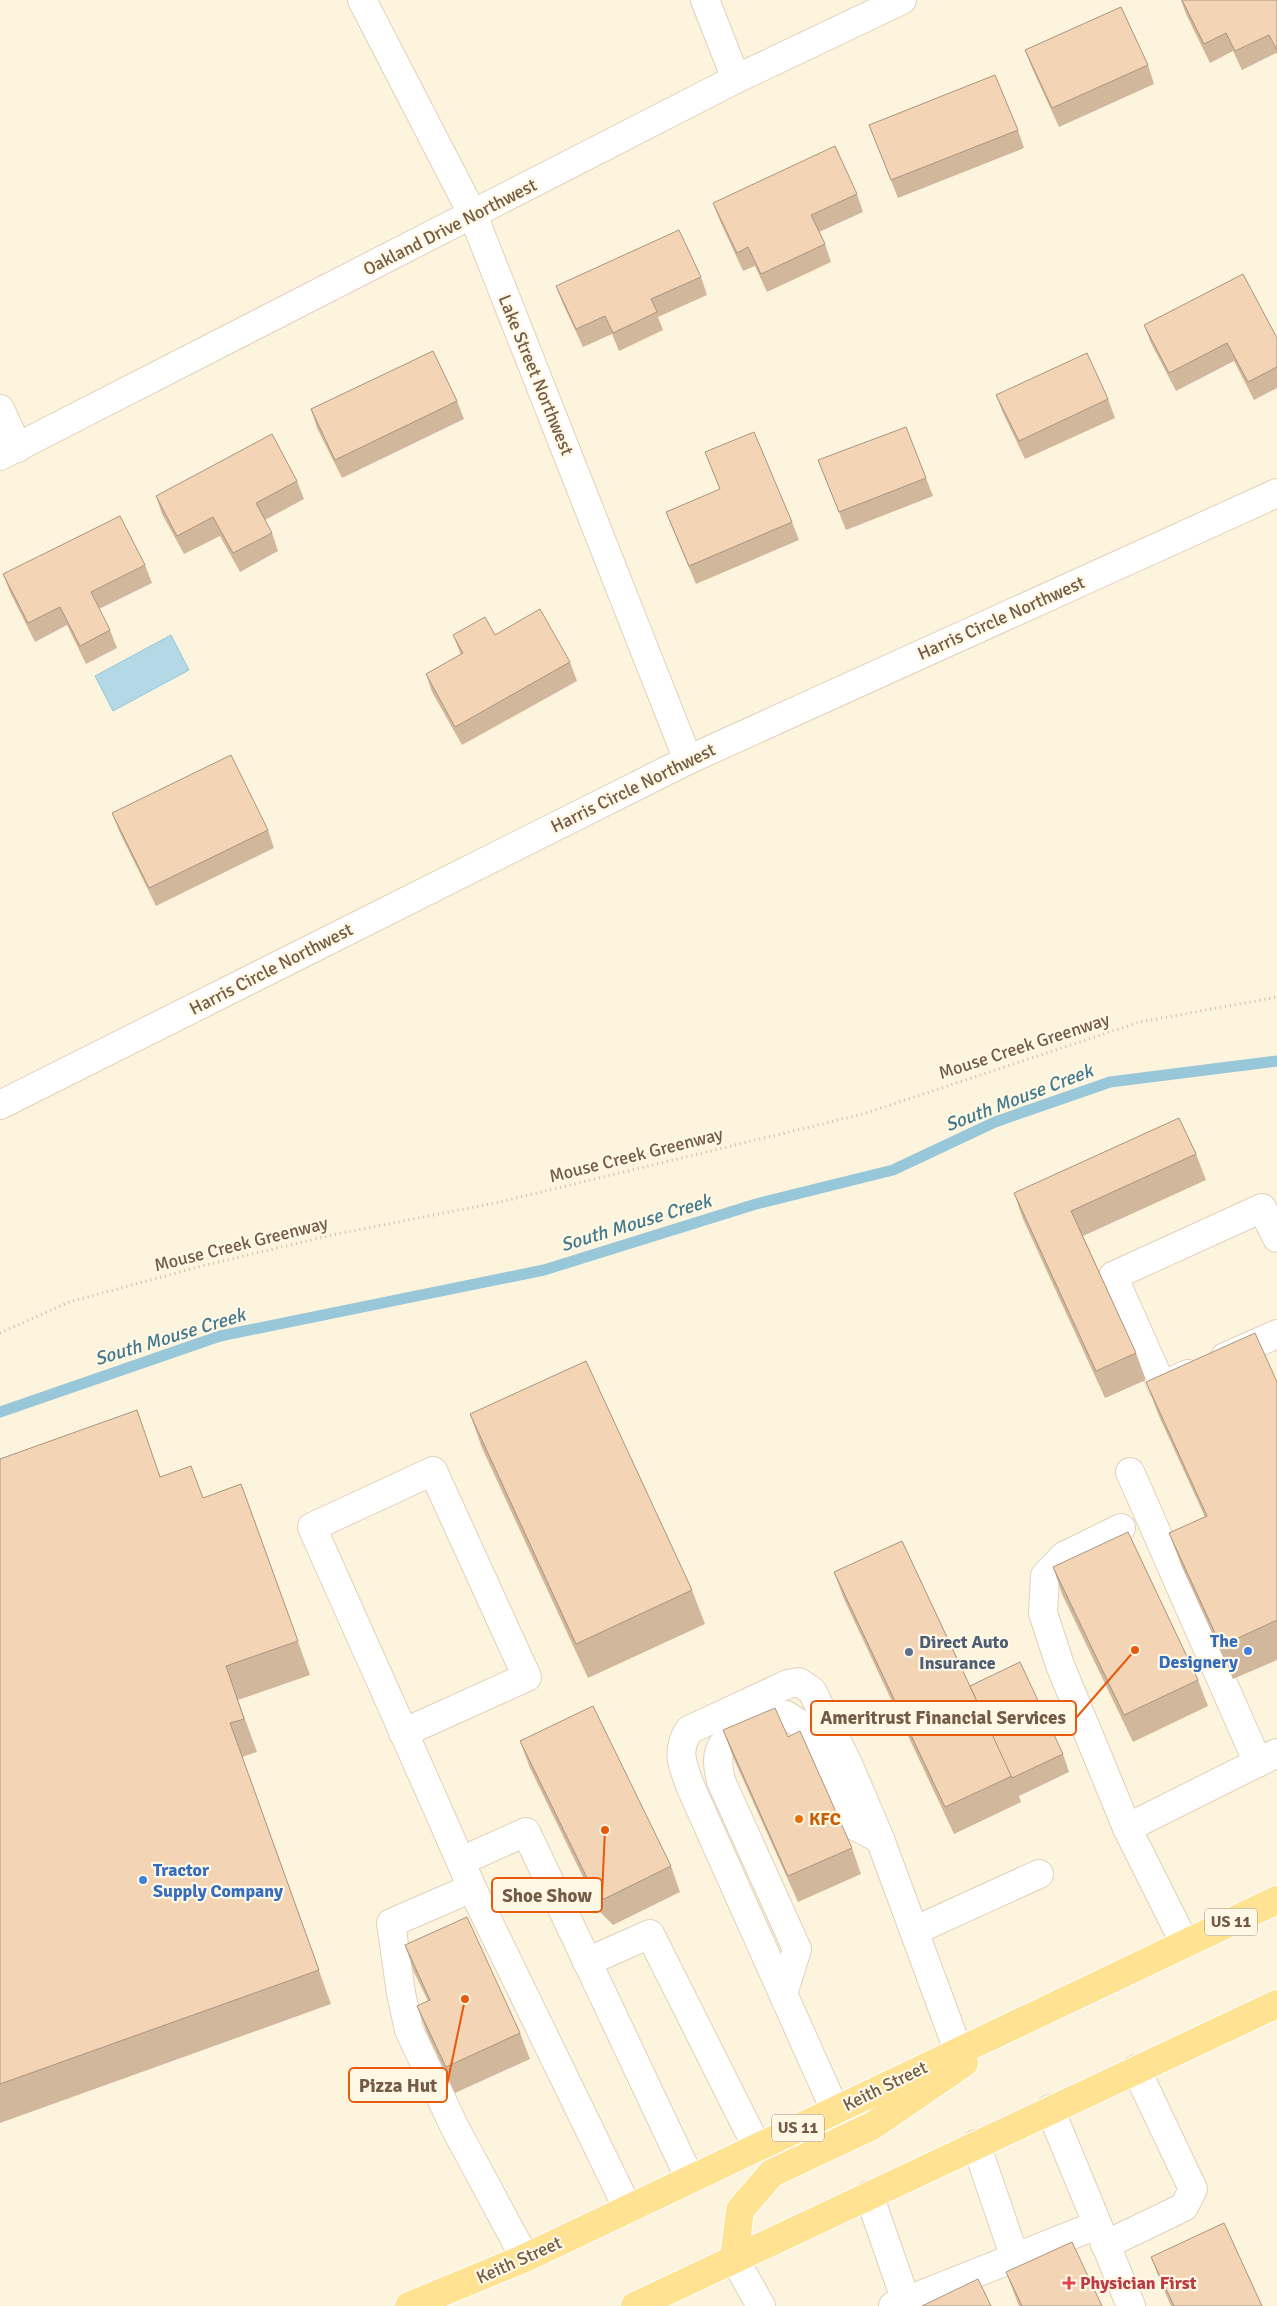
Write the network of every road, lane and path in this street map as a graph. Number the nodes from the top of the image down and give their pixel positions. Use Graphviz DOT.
graph roads {
  1 [pos="362,0"];
  2 [pos="705,0"];
  3 [pos="902,0"];
  4 [pos="736,79"];
  5 [pos="473,215"];
  6 [pos="0,409"];
  7 [pos="9,452"];
  8 [pos="1277,493"];
  9 [pos="688,760"];
  10 [pos="1277,996"];
  11 [pos="0,1105"];
  12 [pos="1277,1238"];
  13 [pos="0,1333"];
  14 [pos="1277,1334"];
  15 [pos="1130,1472"];
  16 [pos="1121,1528"];
  17 [pos="403,1733"];
  18 [pos="1267,1758"];
  19 [pos="1127,1828"];
  20 [pos="880,1840"];
  21 [pos="460,1861"];
  22 [pos="1039,1874"];
  23 [pos="472,1888"];
  24 [pos="1277,1900"];
  25 [pos="914,1931"];
  26 [pos="1185,1944"];
  27 [pos="587,1962"];
  28 [pos="783,1994"];
  29 [pos="1277,2004"];
  30 [pos="1033,2016"];
  31 [pos="958,2050"];
  32 [pos="1136,2069"];
  33 [pos="1050,2109"];
  34 [pos="835,2110"];
  35 [pos="976,2144"];
  36 [pos="757,2148"];
  37 [pos="690,2180"];
  38 [pos="869,2195"];
  39 [pos="628,2209"];
  40 [pos="1101,2235"];
  41 [pos="525,2258"];
  42 [pos="734,2258"];
  43 [pos="1015,2258"];
  44 [pos="899,2304"];
  45 [pos="409,2306"];
  46 [pos="635,2306"];
  47 [pos="761,2306"];
  48 [pos="1131,2306"];
  1 -- 5 [label="street, Lake Street Northwest"];
  2 -- 4 [label="street"];
  3 -- 4 [label="street, Oakland Drive Northwest"];
  4 -- 5 [label="street, Oakland Drive Northwest"];
  5 -- 7 [label="street, Oakland Drive Northwest"];
  5 -- 9 [label="street, Lake Street Northwest"];
  6 -- 7 [label="street"];
  8 -- 9 [label="street, Harris Circle Northwest"];
  9 -- 11 [label="street, Harris Circle Northwest"];
  10 -- 13 [label="path, Mouse Creek Greenway"];
  12 -- 14 [label="street"];
  15 -- 18 [label="street"];
  16 -- 19 [label="street"];
  17 -- 17 [label="street"];
  17 -- 21 [label="street"];
  18 -- 19 [label="street"];
  19 -- 26 [label="street"];
  20 -- 25 [label="street"];
  20 -- 28 [label="street"];
  20 -- 28 [label="street"];
  21 -- 23 [label="street"];
  21 -- 27 [label="street"];
  22 -- 25 [label="street"];
  23 -- 39 [label="street"];
  23 -- 41 [label="street"];
  24 -- 26 [label="main road, Keith Street / US 11"];
  25 -- 31 [label="street"];
  26 -- 30 [label="main road, Keith Street / US 11"];
  27 -- 36 [label="street"];
  27 -- 37 [label="street"];
  28 -- 34 [label="street"];
  29 -- 32 [label="main road"];
  30 -- 31 [label="main road, Keith Street / US 11"];
  30 -- 42 [label="main road"];
  31 -- 34 [label="main road, Keith Street / US 11"];
  32 -- 33 [label="main road"];
  32 -- 40 [label="street"];
  33 -- 35 [label="main road"];
  33 -- 40 [label="street"];
  34 -- 36 [label="main road, Keith Street / US 11"];
  35 -- 38 [label="main road"];
  35 -- 43 [label="street"];
  36 -- 37 [label="main road, Keith Street / US 11"];
  37 -- 39 [label="main road, Keith Street / US 11"];
  38 -- 42 [label="main road"];
  38 -- 44 [label="street"];
  39 -- 41 [label="main road, Keith Street / US 11"];
  40 -- 43 [label="street"];
  40 -- 48 [label="street"];
  41 -- 45 [label="main road, Keith Street / US 11"];
  42 -- 46 [label="main road"];
  42 -- 47 [label="street"];
  43 -- 44 [label="street"];
}
